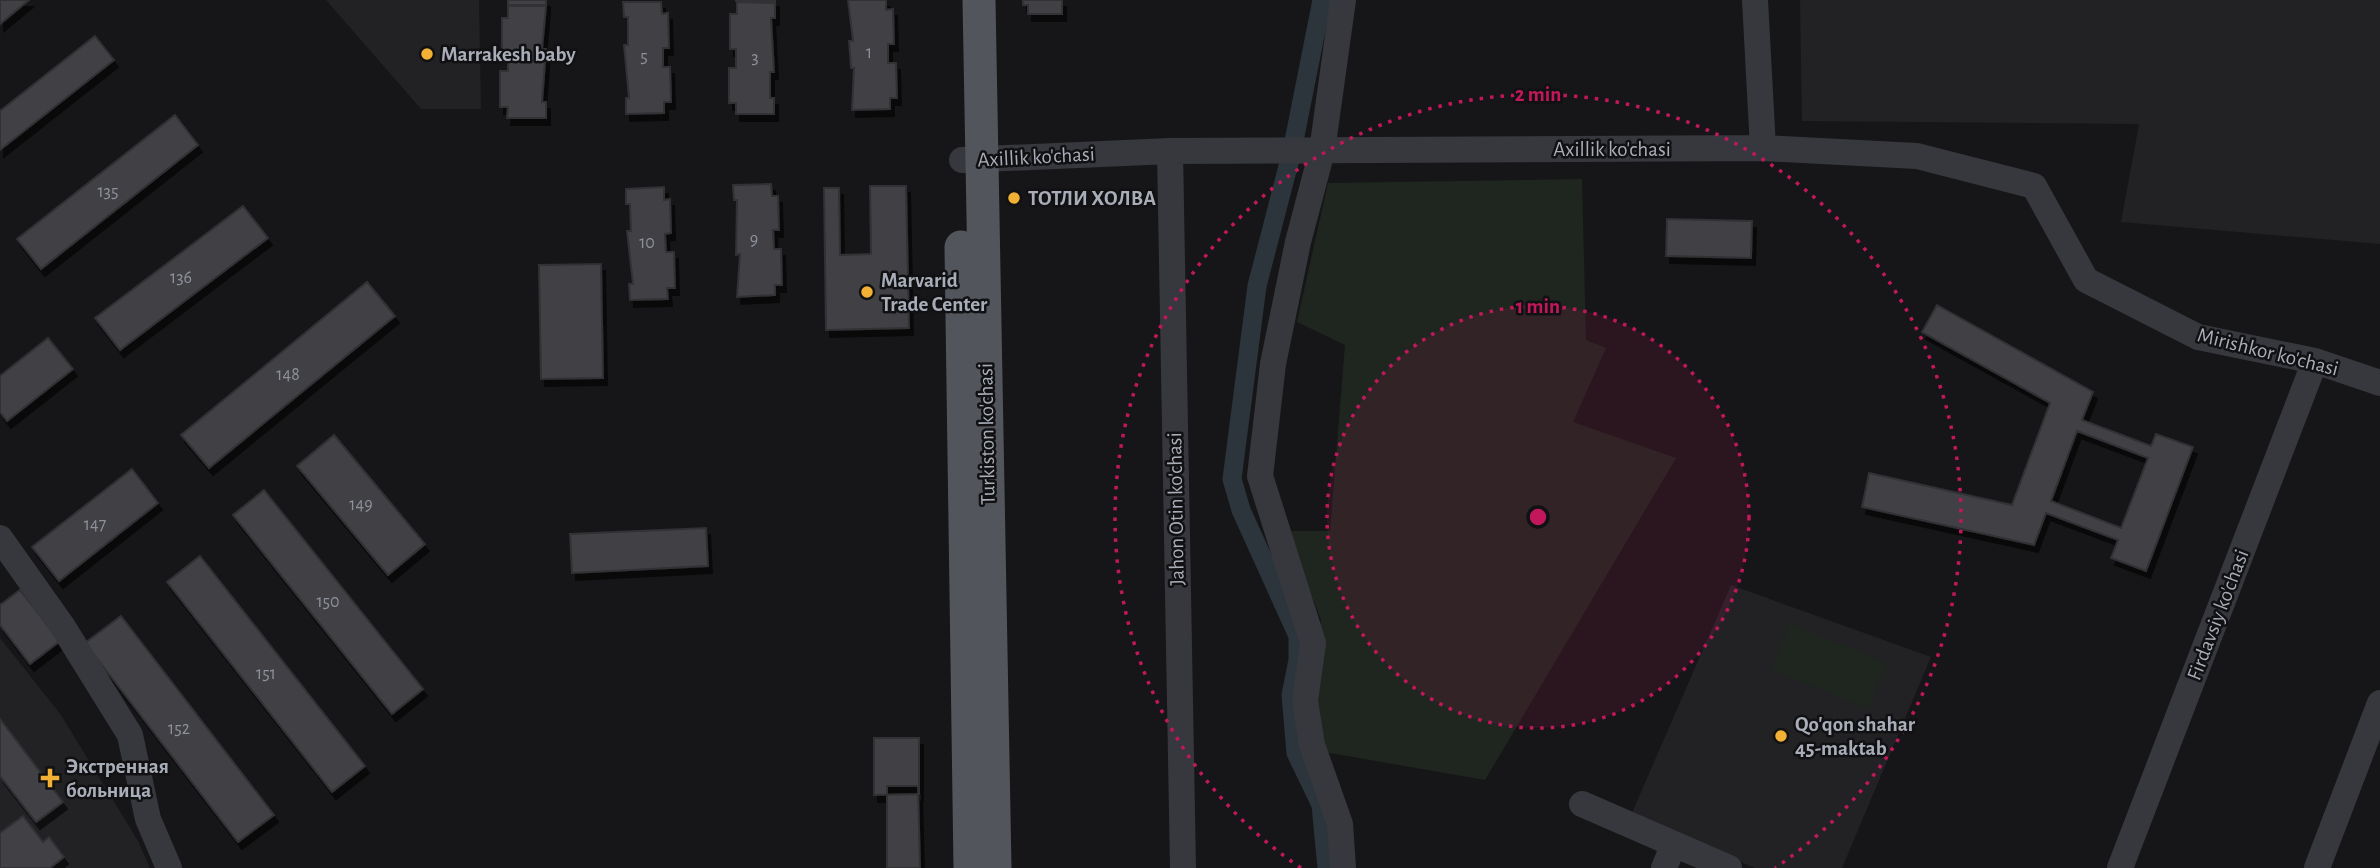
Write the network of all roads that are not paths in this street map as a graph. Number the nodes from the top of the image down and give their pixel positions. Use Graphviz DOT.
graph roads {
  1 [pos="958,0"];
  2 [pos="979,0"];
  3 [pos="1342,0"];
  4 [pos="1755,0"];
  5 [pos="1763,148"];
  6 [pos="1170,150"];
  7 [pos="1317,151"];
  8 [pos="973,159"];
  9 [pos="2315,361"];
  10 [pos="2380,383"];
  11 [pos="0,538"];
  12 [pos="2380,703"];
  13 [pos="1582,804"];
  14 [pos="1669,856"];
  15 [pos="169,868"];
  16 [pos="970,868"];
  17 [pos="995,868"];
  18 [pos="1183,868"];
  19 [pos="1343,868"];
  20 [pos="1729,868"];
  21 [pos="2120,868"];
  22 [pos="2317,868"];
  1 -- 8 [label="main road, Turkiston ko'chasi"];
  2 -- 8 [label="main road, Turkiston ko'chasi"];
  3 -- 7 [label="street"];
  4 -- 5 [label="street"];
  5 -- 7 [label="street, Axillik ko'chasi"];
  5 -- 9 [label="street, Mirishkor ko'chasi"];
  6 -- 7 [label="street, Axillik ko'chasi"];
  6 -- 8 [label="street, Axillik ko'chasi"];
  6 -- 18 [label="street, Jahon Otin ko'chasi"];
  7 -- 19 [label="street"];
  8 -- 16 [label="main road, Turkiston ko'chasi"];
  8 -- 17 [label="main road, Turkiston ko'chasi"];
  9 -- 10 [label="street, Mirishkor ko'chasi"];
  9 -- 21 [label="street, Firdavsiy ko'chasi"];
  11 -- 15 [label="street"];
  12 -- 22 [label="street"];
  13 -- 14 [label="street"];
  14 -- 20 [label="street"];
}
